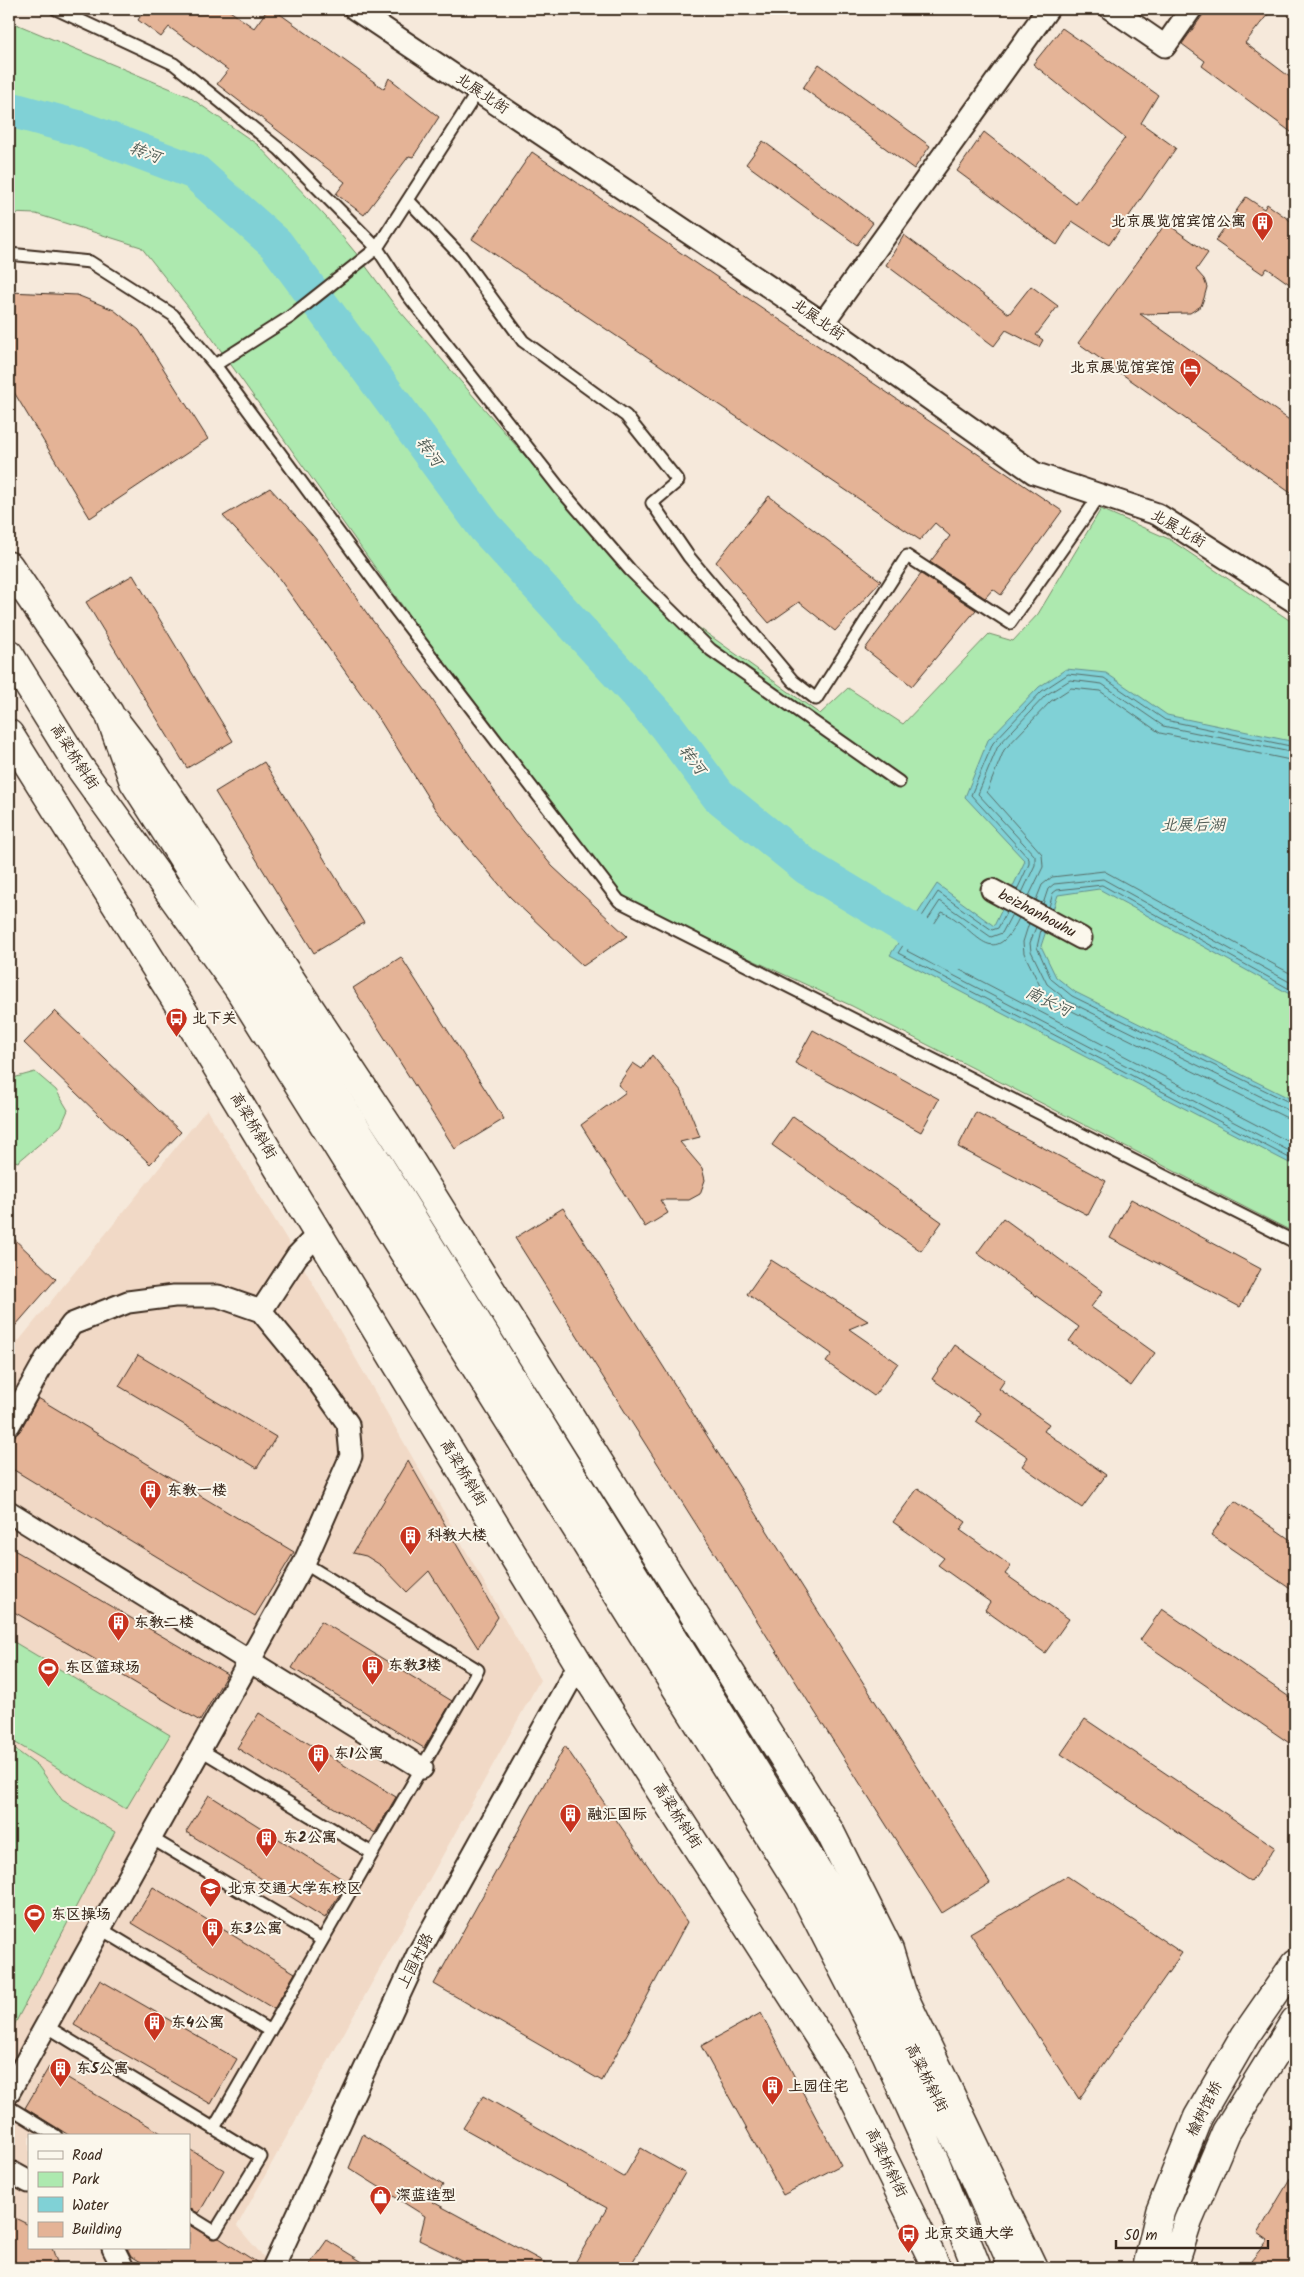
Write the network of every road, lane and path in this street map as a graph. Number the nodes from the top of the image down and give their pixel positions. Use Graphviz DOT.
graph roads {
  1 [pos="56,9"];
  2 [pos="355,9"];
  3 [pos="1048,9"];
  4 [pos="1111,9"];
  5 [pos="1191,9"];
  6 [pos="478,91"];
  7 [pos="408,200"];
  8 [pos="377,248"];
  9 [pos="9,254"];
  10 [pos="823,323"];
  11 [pos="215,365"];
  12 [pos="1100,495"];
  13 [pos="9,566"];
  14 [pos="1295,602"];
  15 [pos="9,654"];
  16 [pos="109,713"];
  17 [pos="9,734"];
  18 [pos="899,782"];
  19 [pos="992,890"];
  20 [pos="1081,938"];
  21 [pos="318,1234"];
  22 [pos="1295,1242"];
  23 [pos="261,1310"];
  24 [pos="9,1424"];
  25 [pos="9,1512"];
  26 [pos="304,1563"];
  27 [pos="251,1661"];
  28 [pos="579,1664"];
  29 [pos="201,1750"];
  30 [pos="422,1768"];
  31 [pos="830,1832"];
  32 [pos="152,1838"];
  33 [pos="372,1853"];
  34 [pos="830,1891"];
  35 [pos="100,1929"];
  36 [pos="322,1940"];
  37 [pos="1295,1964"];
  38 [pos="1295,2021"];
  39 [pos="46,2026"];
  40 [pos="270,2031"];
  41 [pos="9,2092"];
  42 [pos="9,2107"];
  43 [pos="214,2128"];
  44 [pos="53,2134"];
  45 [pos="9,2170"];
  46 [pos="28,2181"];
  47 [pos="190,2217"];
  48 [pos="114,2250"];
  49 [pos="123,2268"];
  50 [pos="273,2268"];
  51 [pos="937,2268"];
  52 [pos="977,2268"];
  53 [pos="1014,2268"];
  54 [pos="1033,2268"];
  55 [pos="1147,2268"];
  56 [pos="1173,2268"];
  1 -- 8 [label="lane"];
  2 -- 6 [label="street, 北展北街"];
  3 -- 10 [label="street"];
  4 -- 5 [label="street"];
  6 -- 7 [label="lane"];
  6 -- 10 [label="street, 北展北街"];
  7 -- 8 [label="lane"];
  7 -- 12 [label="lane"];
  8 -- 11 [label="lane"];
  8 -- 18 [label="lane"];
  9 -- 11 [label="lane"];
  10 -- 12 [label="street, 北展北街"];
  11 -- 22 [label="lane"];
  12 -- 14 [label="street, 北展北街"];
  13 -- 16 [label="main road"];
  15 -- 52 [label="main road, 高梁桥斜街"];
  16 -- 31 [label="main road"];
  16 -- 34 [label="main road"];
  17 -- 21 [label="main road, 高梁桥斜街"];
  19 -- 20 [label="street, beizhanhouhu"];
  21 -- 23 [label="street"];
  21 -- 28 [label="main road, 高梁桥斜街"];
  23 -- 24 [label="street"];
  23 -- 26 [label="street"];
  25 -- 27 [label="street"];
  26 -- 27 [label="street"];
  26 -- 30 [label="lane"];
  27 -- 29 [label="street"];
  27 -- 30 [label="street"];
  28 -- 50 [label="street, 上园村路"];
  28 -- 51 [label="main road, 高梁桥斜街"];
  29 -- 32 [label="street"];
  29 -- 33 [label="lane"];
  30 -- 33 [label="lane"];
  31 -- 34 [label="main road"];
  31 -- 54 [label="main road"];
  32 -- 35 [label="street"];
  32 -- 36 [label="lane"];
  33 -- 36 [label="lane"];
  34 -- 53 [label="main road, 高粱桥斜街"];
  35 -- 39 [label="street"];
  35 -- 40 [label="lane"];
  36 -- 40 [label="lane"];
  37 -- 55 [label="main road, 榆树馆桥"];
  38 -- 56 [label="main road, 榆树馆桥"];
  39 -- 41 [label="street"];
  39 -- 43 [label="lane"];
  40 -- 43 [label="lane"];
  42 -- 44 [label="lane"];
  43 -- 47 [label="lane"];
  45 -- 46 [label="street"];
  48 -- 49 [label="street"];
}
